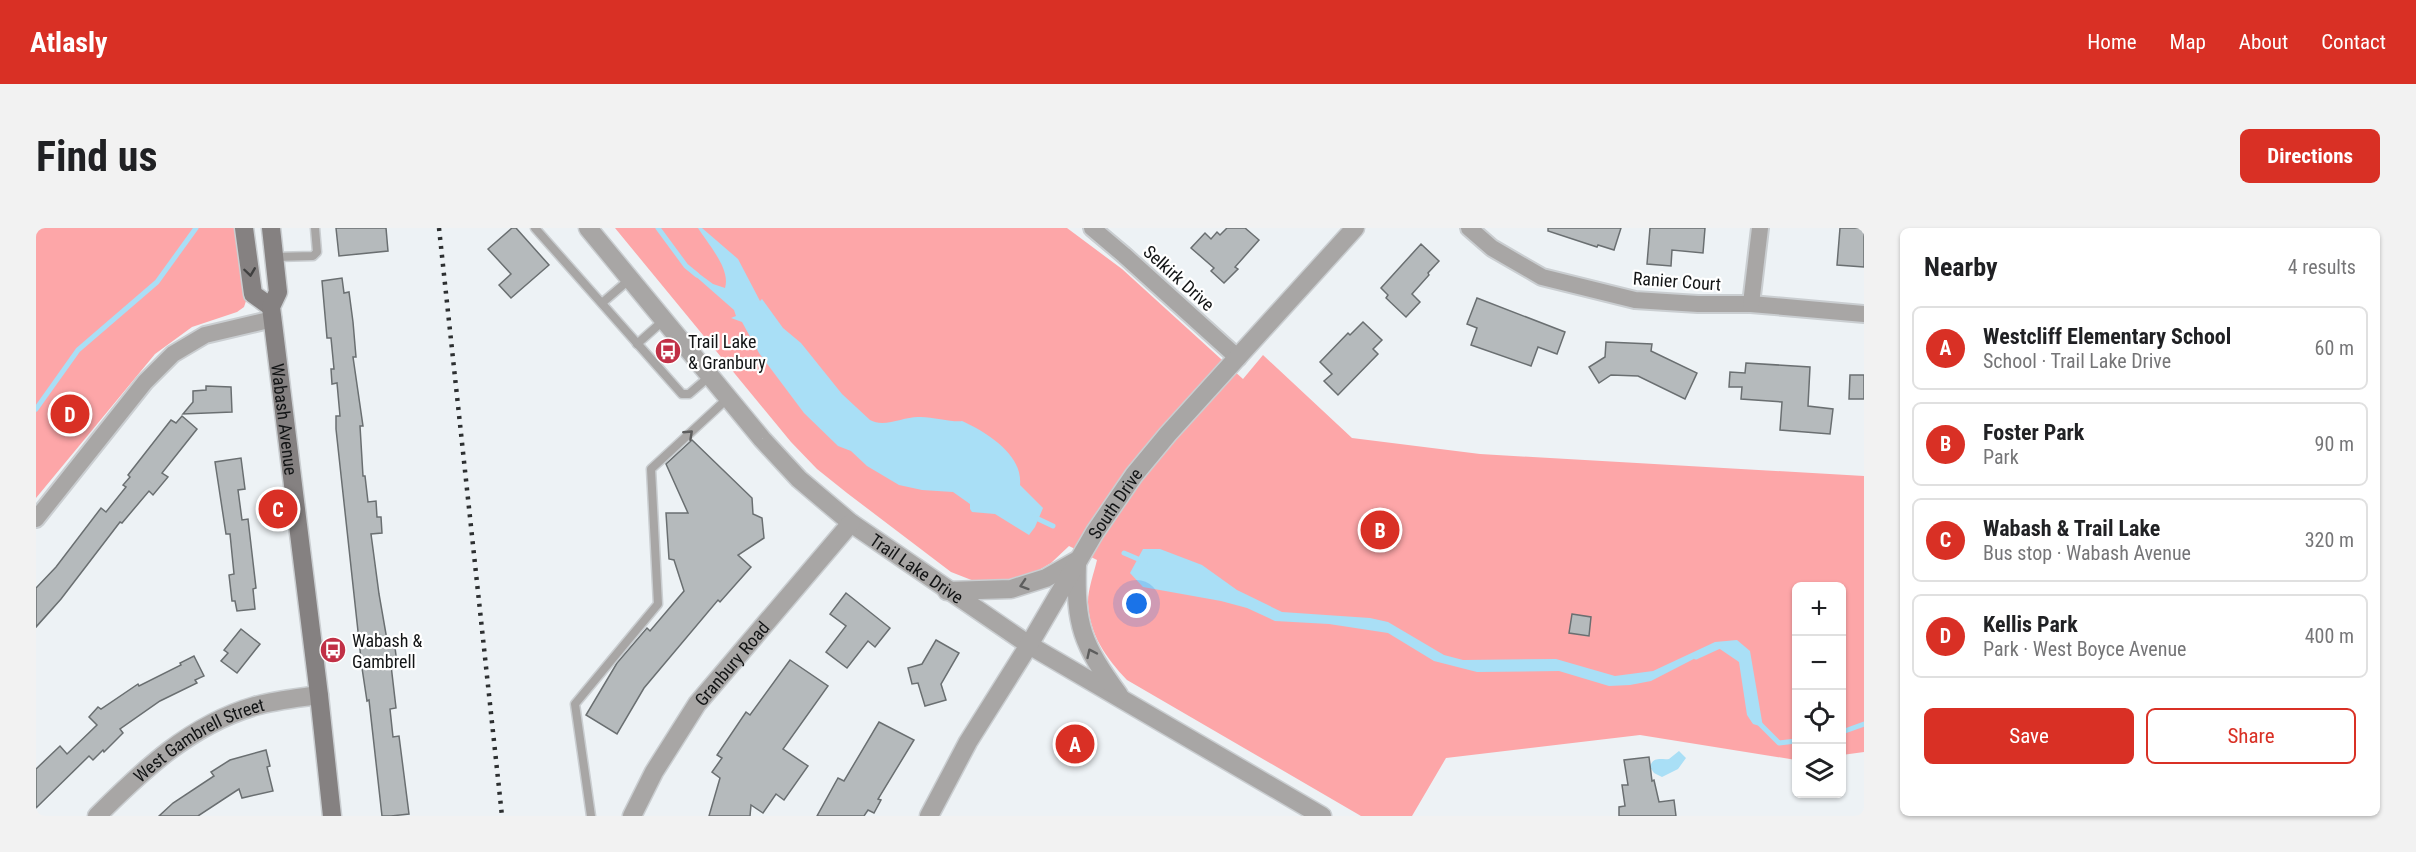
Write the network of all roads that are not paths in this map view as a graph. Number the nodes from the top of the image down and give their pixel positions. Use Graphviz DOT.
graph roads {
  1 [pos="244,228"];
  2 [pos="271,228"];
  3 [pos="315,228"];
  4 [pos="535,228"];
  5 [pos="588,228"];
  6 [pos="1092,228"];
  7 [pos="1355,228"];
  8 [pos="1469,228"];
  9 [pos="1760,228"];
  10 [pos="274,257"];
  11 [pos="630,279"];
  12 [pos="602,303"];
  13 [pos="1751,304"];
  14 [pos="272,313"];
  15 [pos="1864,314"];
  16 [pos="664,320"];
  17 [pos="637,344"];
  18 [pos="1238,358"];
  19 [pos="710,376"];
  20 [pos="728,398"];
  21 [pos="36,519"];
  22 [pos="851,523"];
  23 [pos="1077,560"];
  24 [pos="948,591"];
  25 [pos="1029,645"];
  26 [pos="319,694"];
  27 [pos="1123,702"];
  28 [pos="97,816"];
  29 [pos="332,816"];
  30 [pos="591,816"];
  31 [pos="632,816"];
  32 [pos="929,816"];
  33 [pos="1322,816"];
  1 -- 14 [label="main road, one-way"];
  2 -- 10 [label="main road, Wabash Avenue"];
  3 -- 10 [label="lane"];
  4 -- 12 [label="lane"];
  5 -- 11 [label="street, Trail Lake Drive"];
  6 -- 18 [label="street, Selkirk Drive"];
  7 -- 18 [label="street, South Drive"];
  8 -- 13 [label="street, Ranier Court"];
  9 -- 13 [label="street"];
  10 -- 14 [label="main road, Wabash Avenue"];
  11 -- 12 [label="lane"];
  11 -- 16 [label="street, Trail Lake Drive"];
  12 -- 17 [label="lane"];
  13 -- 15 [label="street, Ranier Court"];
  14 -- 21 [label="street"];
  14 -- 26 [label="main road, Wabash Avenue"];
  16 -- 17 [label="lane"];
  16 -- 19 [label="street, Trail Lake Drive"];
  17 -- 19 [label="lane"];
  18 -- 23 [label="street, South Drive"];
  19 -- 20 [label="street, Trail Lake Drive"];
  20 -- 22 [label="street, Trail Lake Drive"];
  30 -- 20 [label="lane, one-way"];
  22 -- 24 [label="street, Trail Lake Drive"];
  22 -- 31 [label="street, Granbury Road"];
  23 -- 24 [label="street, one-way"];
  23 -- 25 [label="street, South Drive"];
  27 -- 23 [label="street, one-way"];
  24 -- 25 [label="street, Trail Lake Drive"];
  25 -- 27 [label="street, Trail Lake Drive"];
  25 -- 32 [label="street, South Drive"];
  26 -- 28 [label="street, West Gambrell Street"];
  26 -- 29 [label="main road, Wabash Avenue"];
  27 -- 33 [label="street, Trail Lake Drive"];
}
